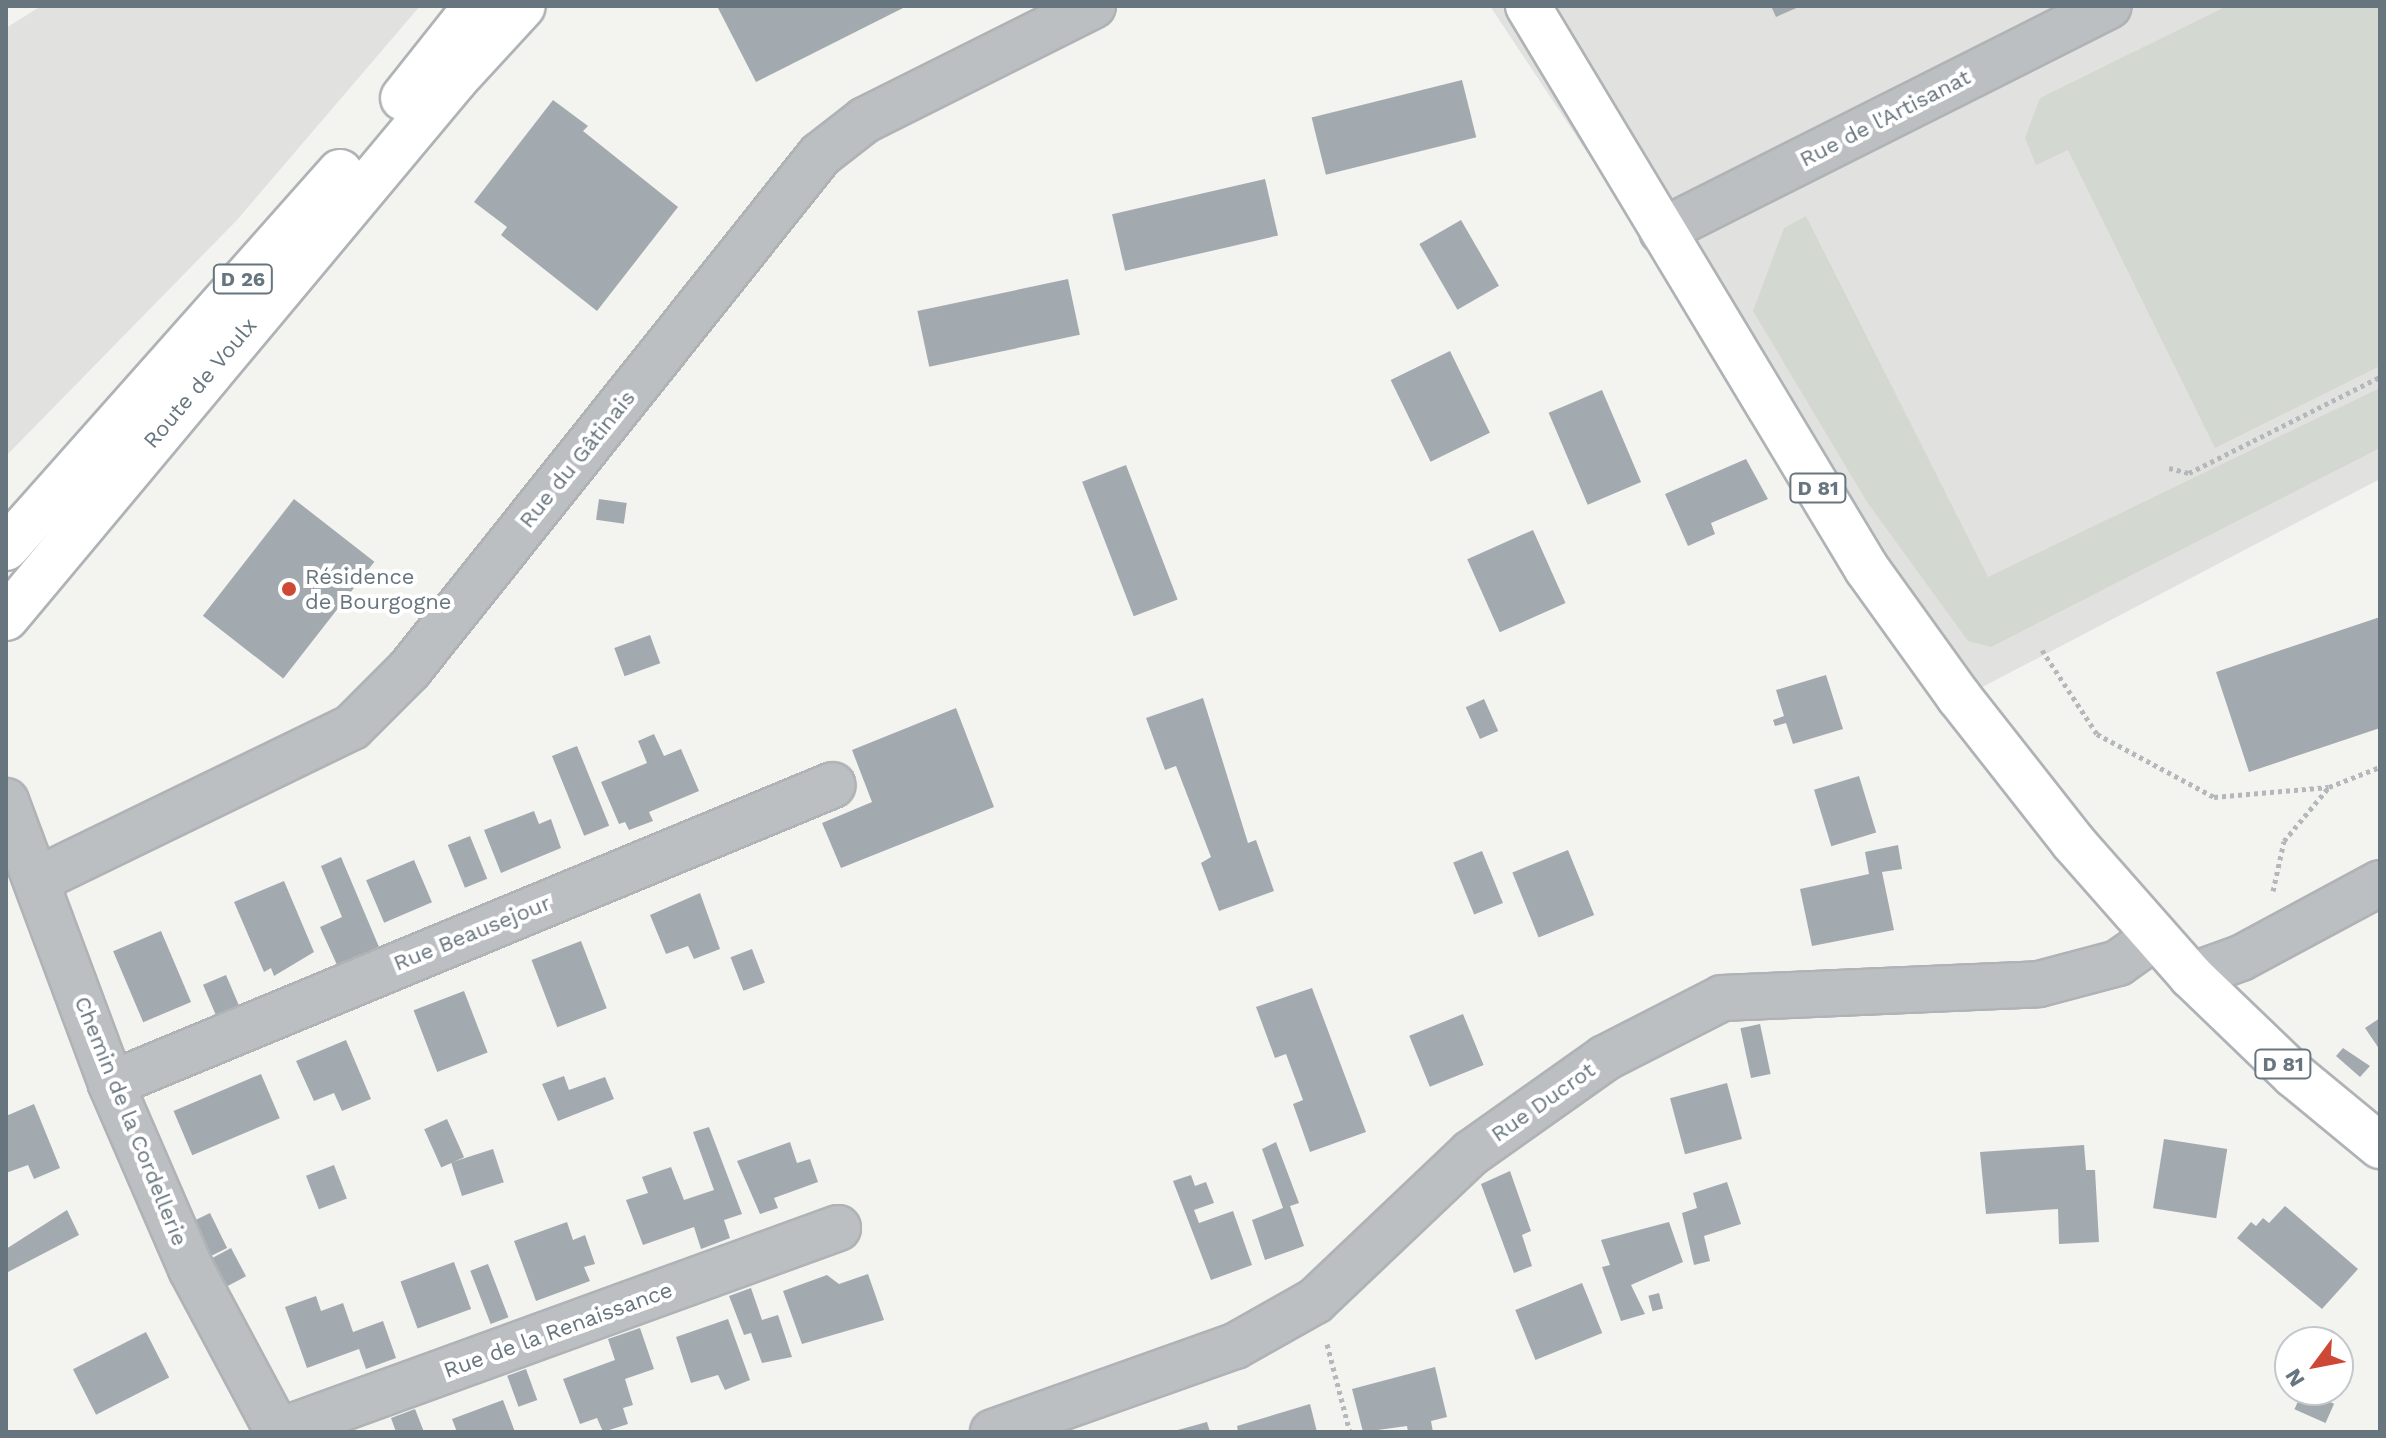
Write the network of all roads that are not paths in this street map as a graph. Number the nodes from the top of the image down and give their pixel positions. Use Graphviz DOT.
graph roads {
  1 [pos="476,6"];
  2 [pos="497,6"];
  3 [pos="523,6"];
  4 [pos="1093,6"];
  5 [pos="1528,6"];
  6 [pos="2109,6"];
  7 [pos="455,80"];
  8 [pos="1662,231"];
  9 [pos="22,516"];
  10 [pos="6,548"];
  11 [pos="13,604"];
  12 [pos="833,785"];
  13 [pos="6,801"];
  14 [pos="37,880"];
  15 [pos="2380,883"];
  16 [pos="2155,937"];
  17 [pos="2191,976"];
  18 [pos="111,1084"];
  19 [pos="2380,1146"];
  20 [pos="838,1228"];
  21 [pos="278,1432"];
  22 [pos="993,1432"];
  1 -- 9 [label="main road, Route de Voulx / D 26"];
  2 -- 7 [label="street"];
  3 -- 7 [label="main road, Route de Voulx / D 26"];
  4 -- 14 [label="street, Rue du Gâtinais"];
  5 -- 8 [label="main road, D 81"];
  6 -- 8 [label="street, Rue de l'Artisanat"];
  7 -- 11 [label="main road, Route de Voulx / D 26"];
  8 -- 16 [label="main road, D 81"];
  9 -- 10 [label="main road, Route de Voulx / D 26"];
  12 -- 18 [label="street, Rue Beausejour"];
  13 -- 14 [label="street, Chemin de la Cordellerie"];
  14 -- 18 [label="street, Chemin de la Cordellerie"];
  15 -- 17 [label="street"];
  16 -- 17 [label="main road, D 81"];
  16 -- 22 [label="street, Rue Ducrot"];
  17 -- 19 [label="main road, D 81"];
  18 -- 21 [label="street, Chemin de la Cordellerie"];
  20 -- 21 [label="street, Rue de la Renaissance"];
}
